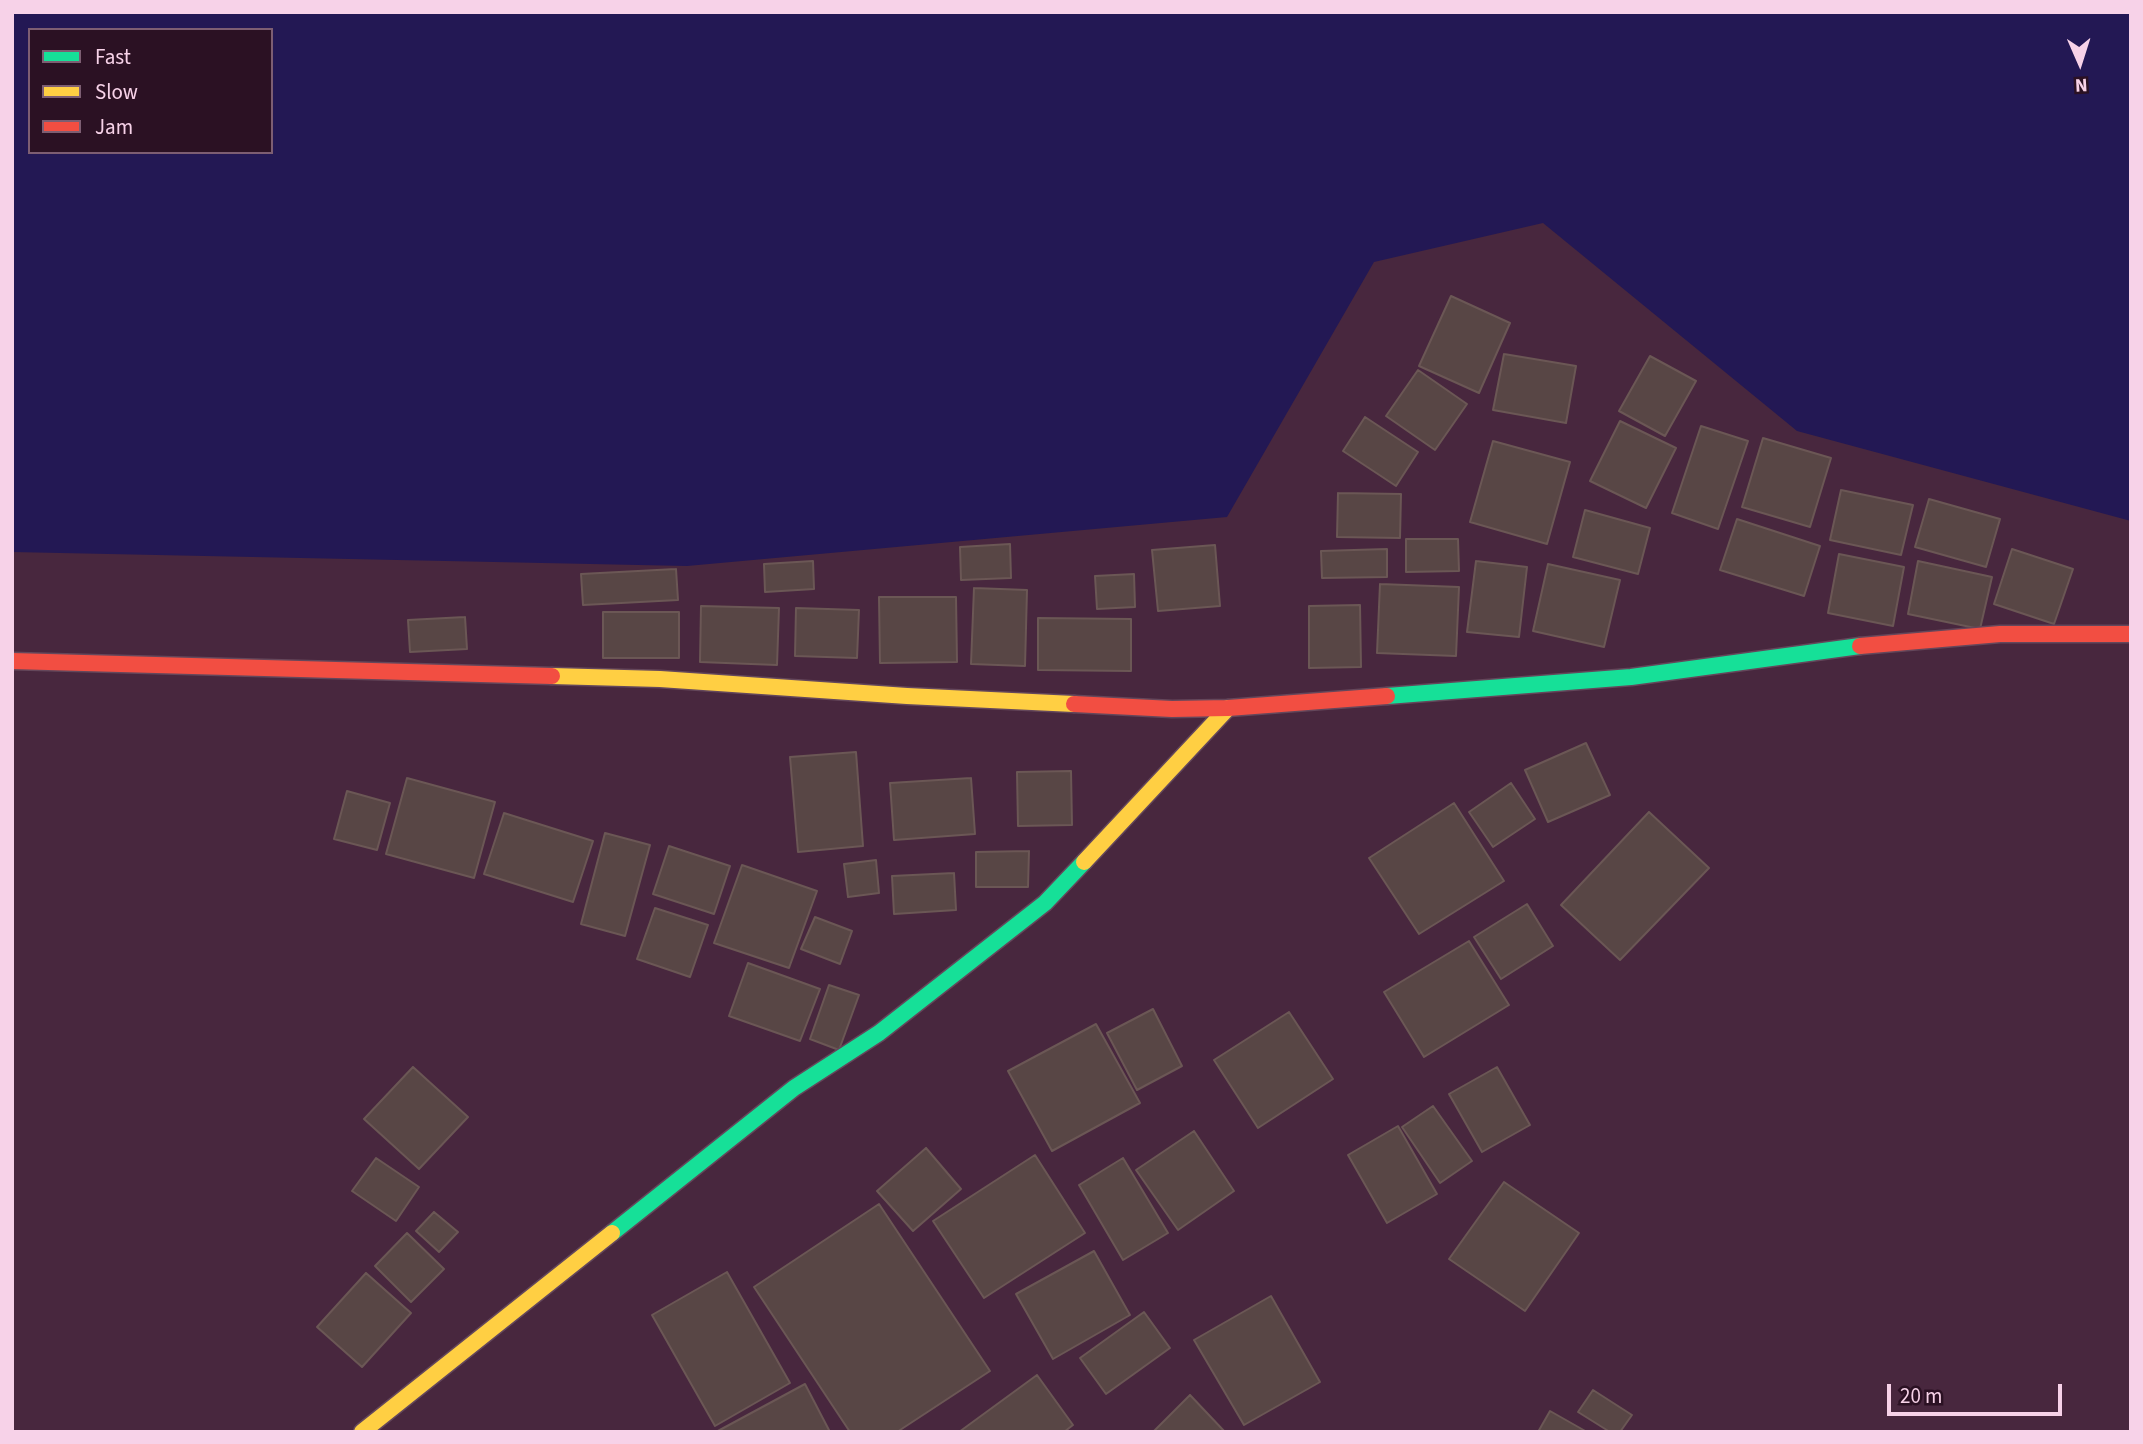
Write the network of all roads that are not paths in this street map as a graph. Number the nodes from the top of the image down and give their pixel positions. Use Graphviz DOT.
graph roads {
  1 [pos="2131,634"];
  2 [pos="12,661"];
  3 [pos="1228,708"];
  4 [pos="362,1432"];
  1 -- 3 [label="main road"];
  2 -- 3 [label="main road"];
  3 -- 4 [label="main road"];
}
